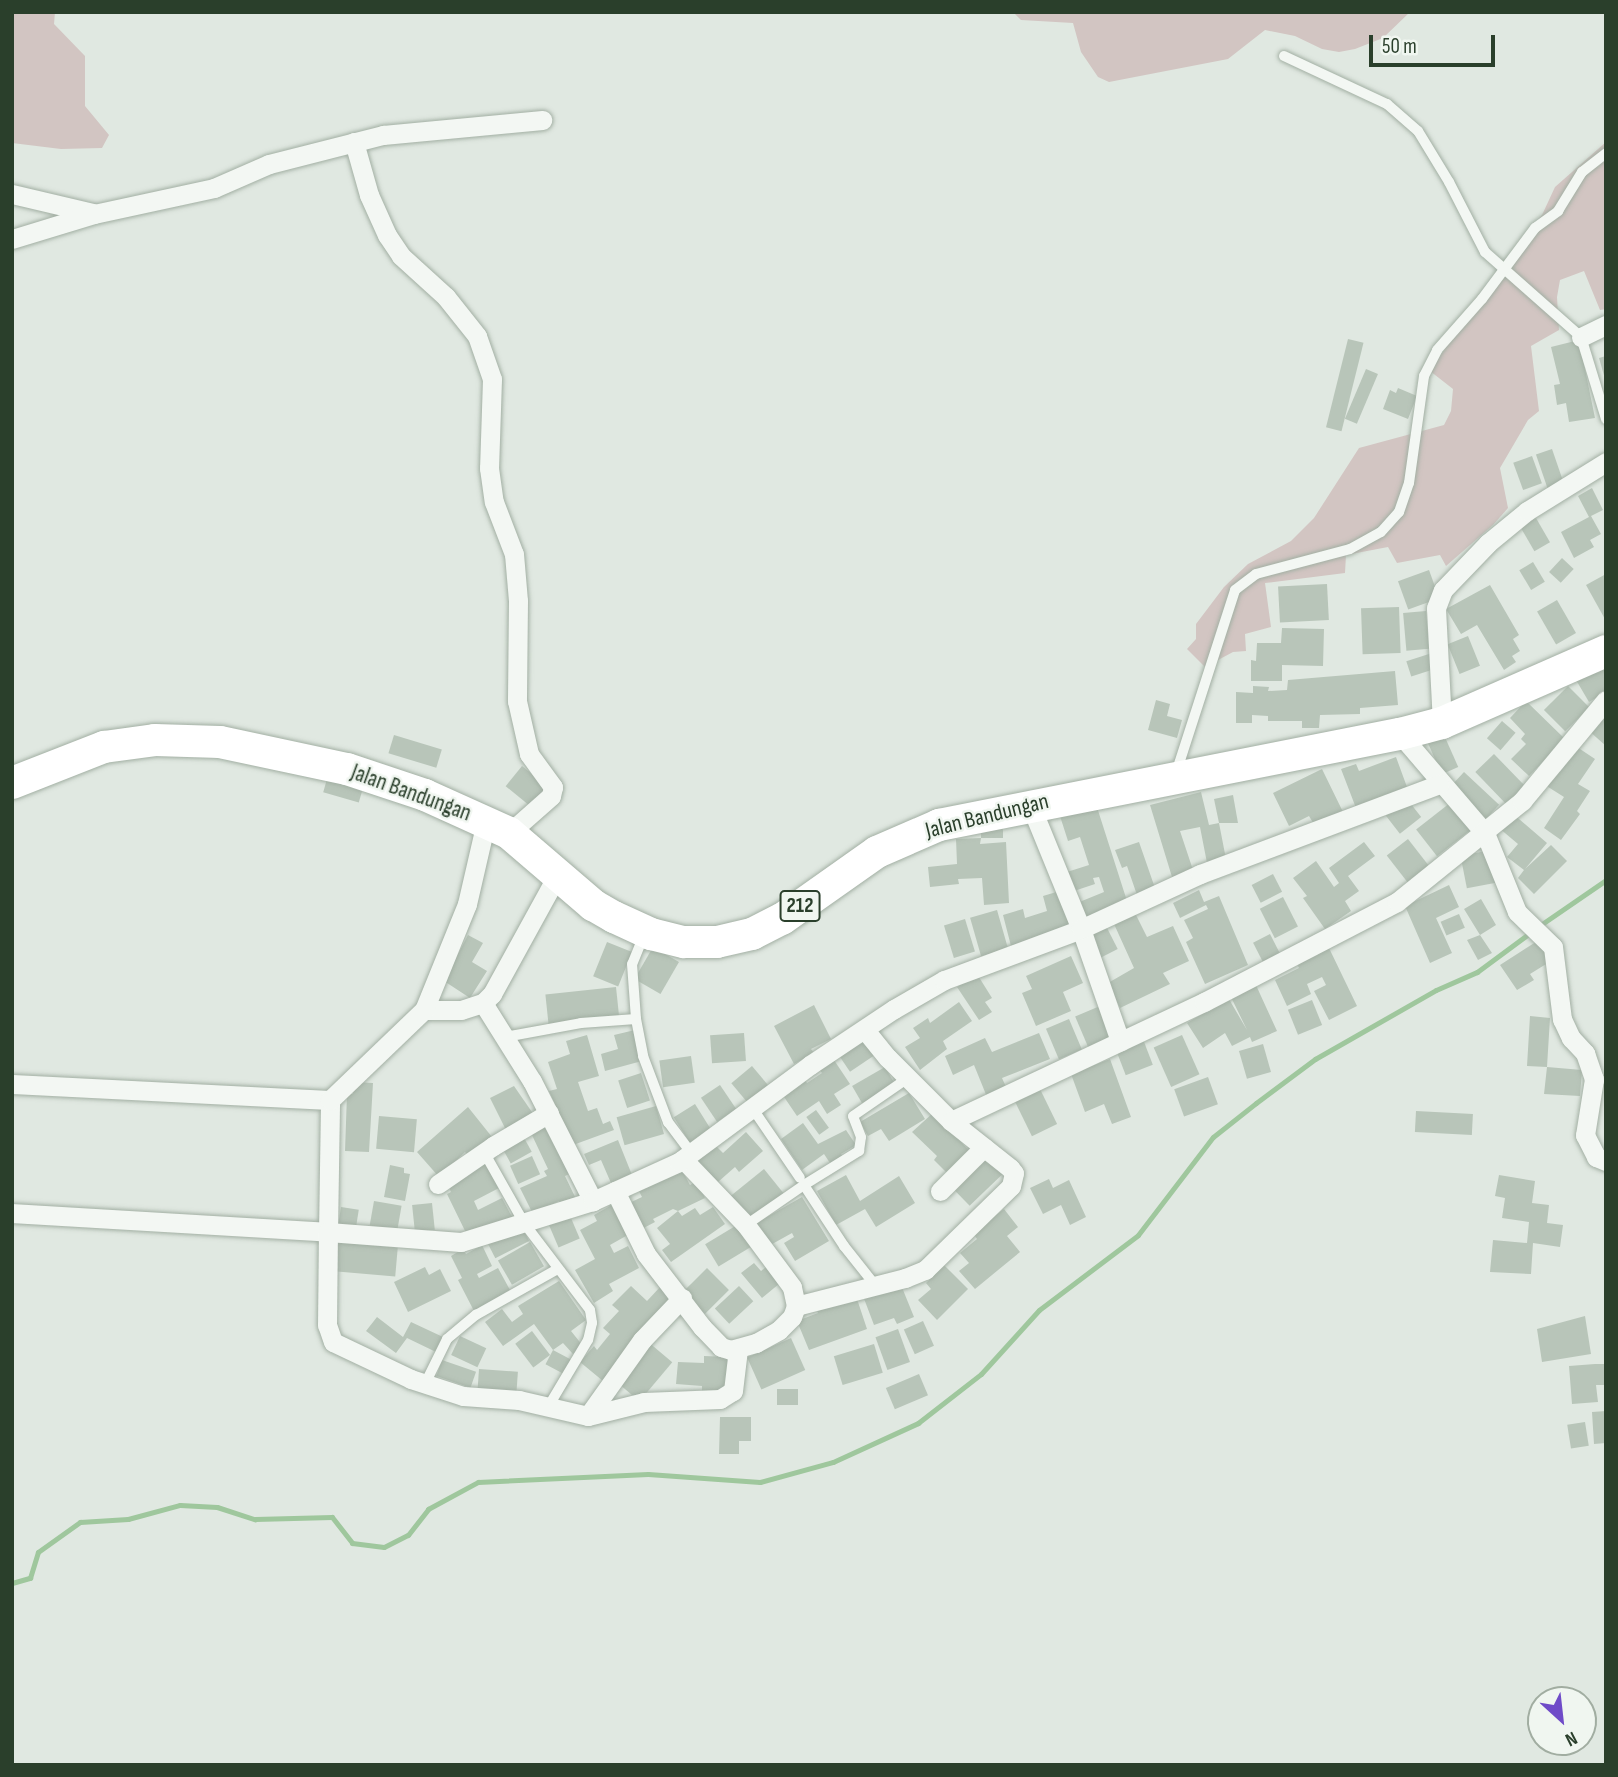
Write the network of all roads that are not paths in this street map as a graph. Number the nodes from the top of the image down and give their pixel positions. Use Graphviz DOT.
graph roads {
  1 [pos="1284,57"];
  2 [pos="542,120"];
  3 [pos="354,142"];
  4 [pos="1606,153"];
  5 [pos="12,194"];
  6 [pos="94,214"];
  7 [pos="12,239"];
  8 [pos="1502,269"];
  9 [pos="1606,325"];
  10 [pos="1581,337"];
  11 [pos="1606,419"];
  12 [pos="1606,463"];
  13 [pos="1606,651"];
  14 [pos="1606,700"];
  15 [pos="1442,723"];
  16 [pos="1400,734"];
  17 [pos="1174,777"];
  18 [pos="12,783"];
  19 [pos="1440,784"];
  20 [pos="1030,804"];
  21 [pos="498,827"];
  22 [pos="1485,833"];
  23 [pos="558,874"];
  24 [pos="1081,929"];
  25 [pos="646,932"];
  26 [pos="483,1003"];
  27 [pos="424,1010"];
  28 [pos="636,1019"];
  29 [pos="865,1030"];
  30 [pos="505,1038"];
  31 [pos="1120,1041"];
  32 [pos="908,1078"];
  33 [pos="12,1084"];
  34 [pos="330,1100"];
  35 [pos="753,1109"];
  36 [pos="549,1113"];
  37 [pos="951,1121"];
  38 [pos="984,1147"];
  39 [pos="484,1152"];
  40 [pos="687,1156"];
  41 [pos="1606,1161"];
  42 [pos="802,1181"];
  43 [pos="438,1184"];
  44 [pos="615,1191"];
  45 [pos="940,1191"];
  46 [pos="593,1201"];
  47 [pos="12,1213"];
  48 [pos="524,1223"];
  49 [pos="746,1225"];
  50 [pos="328,1232"];
  51 [pos="556,1270"];
  52 [pos="875,1285"];
  53 [pos="682,1298"];
  54 [pos="796,1307"];
  55 [pos="738,1349"];
  56 [pos="425,1384"];
  57 [pos="548,1407"];
  58 [pos="588,1416"];
  1 -- 8 [label="lane"];
  2 -- 3 [label="street"];
  3 -- 6 [label="street"];
  3 -- 21 [label="street"];
  4 -- 8 [label="lane"];
  5 -- 6 [label="street"];
  6 -- 7 [label="street"];
  8 -- 10 [label="lane"];
  8 -- 17 [label="lane"];
  9 -- 10 [label="street"];
  10 -- 11 [label="lane"];
  12 -- 15 [label="street"];
  13 -- 15 [label="main road, Jalan Bandungan / 212"];
  14 -- 22 [label="street"];
  15 -- 16 [label="main road, Jalan Bandungan / 212"];
  16 -- 17 [label="main road, Jalan Bandungan / 212"];
  16 -- 19 [label="street"];
  17 -- 20 [label="main road, Jalan Bandungan / 212"];
  18 -- 21 [label="main road, Jalan Bandungan / 212"];
  19 -- 22 [label="street"];
  19 -- 24 [label="street"];
  20 -- 24 [label="street"];
  20 -- 25 [label="main road, Jalan Bandungan / 212"];
  21 -- 23 [label="main road, Jalan Bandungan / 212"];
  21 -- 27 [label="street"];
  22 -- 31 [label="street"];
  22 -- 41 [label="street"];
  23 -- 25 [label="main road, Jalan Bandungan / 212"];
  23 -- 26 [label="street"];
  24 -- 29 [label="street"];
  24 -- 31 [label="street"];
  25 -- 28 [label="lane"];
  26 -- 27 [label="street"];
  26 -- 30 [label="street"];
  27 -- 34 [label="street"];
  28 -- 30 [label="lane"];
  28 -- 40 [label="lane"];
  29 -- 32 [label="street"];
  29 -- 35 [label="street"];
  30 -- 36 [label="street"];
  31 -- 37 [label="street"];
  32 -- 37 [label="street"];
  32 -- 42 [label="lane"];
  33 -- 34 [label="street"];
  34 -- 50 [label="street"];
  35 -- 40 [label="street"];
  35 -- 42 [label="lane"];
  36 -- 39 [label="street"];
  36 -- 46 [label="street"];
  37 -- 38 [label="street"];
  38 -- 45 [label="street"];
  38 -- 52 [label="street"];
  39 -- 43 [label="street"];
  39 -- 48 [label="lane"];
  40 -- 44 [label="street"];
  40 -- 49 [label="street"];
  42 -- 49 [label="lane"];
  42 -- 52 [label="lane"];
  44 -- 46 [label="street"];
  44 -- 53 [label="street"];
  46 -- 48 [label="street"];
  47 -- 50 [label="street"];
  48 -- 50 [label="street"];
  48 -- 51 [label="lane"];
  49 -- 54 [label="street"];
  50 -- 56 [label="street"];
  51 -- 56 [label="lane"];
  51 -- 57 [label="lane"];
  52 -- 54 [label="street"];
  53 -- 55 [label="street"];
  53 -- 58 [label="street"];
  54 -- 55 [label="street"];
  55 -- 58 [label="street"];
  56 -- 57 [label="street"];
  57 -- 58 [label="street"];
}
